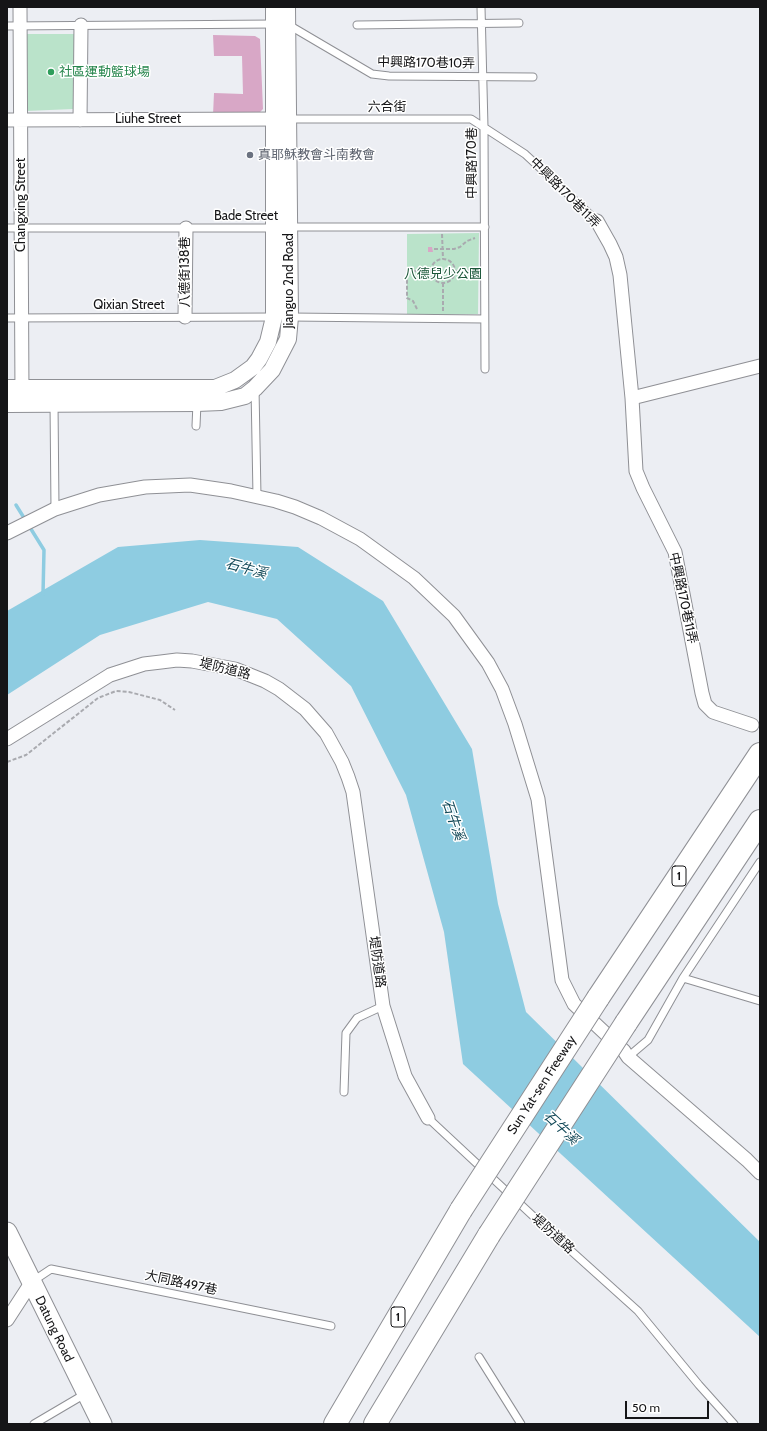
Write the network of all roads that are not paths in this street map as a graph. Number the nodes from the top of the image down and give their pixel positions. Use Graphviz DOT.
graph roads {
  1 [pos="20,7"];
  2 [pos="274,7"];
  3 [pos="287,7"];
  4 [pos="481,7"];
  5 [pos="482,23"];
  6 [pos="519,23"];
  7 [pos="281,24"];
  8 [pos="81,25"];
  9 [pos="357,25"];
  10 [pos="13,26"];
  11 [pos="483,76"];
  12 [pos="533,76"];
  13 [pos="282,119"];
  14 [pos="7,120"];
  15 [pos="20,120"];
  16 [pos="80,120"];
  17 [pos="484,127"];
  18 [pos="597,221"];
  19 [pos="485,227"];
  20 [pos="7,228"];
  21 [pos="21,228"];
  22 [pos="186,228"];
  23 [pos="282,228"];
  24 [pos="185,317"];
  25 [pos="274,317"];
  26 [pos="290,317"];
  27 [pos="7,318"];
  28 [pos="22,318"];
  29 [pos="484,319"];
  30 [pos="760,366"];
  31 [pos="485,370"];
  32 [pos="14,388"];
  33 [pos="255,388"];
  34 [pos="632,398"];
  35 [pos="54,403"];
  36 [pos="197,403"];
  37 [pos="15,404"];
  38 [pos="196,426"];
  39 [pos="257,496"];
  40 [pos="55,510"];
  41 [pos="7,533"];
  42 [pos="752,725"];
  43 [pos="7,739"];
  44 [pos="760,754"];
  45 [pos="760,820"];
  46 [pos="760,862"];
  47 [pos="683,978"];
  48 [pos="760,1001"];
  49 [pos="383,1006"];
  50 [pos="628,1057"];
  51 [pos="344,1092"];
  52 [pos="428,1118"];
  53 [pos="760,1173"];
  54 [pos="7,1232"];
  55 [pos="31,1283"];
  56 [pos="7,1320"];
  57 [pos="331,1326"];
  58 [pos="479,1357"];
  59 [pos="86,1394"];
  60 [pos="34,1424"];
  61 [pos="102,1424"];
  62 [pos="335,1424"];
  63 [pos="375,1424"];
  64 [pos="521,1424"];
  65 [pos="734,1424"];
  1 -- 10 [label="street, Changxing Street"];
  2 -- 7 [label="street, Jianguo 2nd Road"];
  3 -- 7 [label="street, Jianguo 2nd Road"];
  4 -- 5 [label="lane, 中興路170巷"];
  5 -- 6 [label="lane"];
  5 -- 9 [label="lane"];
  5 -- 11 [label="lane, 中興路170巷"];
  7 -- 8 [label="lane"];
  7 -- 11 [label="lane, 中興路170巷10弄"];
  7 -- 13 [label="street, Jianguo 2nd Road"];
  8 -- 10 [label="lane"];
  8 -- 16 [label="street"];
  10 -- 15 [label="street, Changxing Street"];
  11 -- 12 [label="lane, 中興路170巷10弄"];
  11 -- 17 [label="lane, 中興路170巷"];
  13 -- 16 [label="street, Liuhe Street"];
  13 -- 17 [label="lane, 六合街"];
  13 -- 23 [label="street, Jianguo 2nd Road"];
  14 -- 15 [label="street, Liuhe Street"];
  15 -- 16 [label="street, Liuhe Street"];
  15 -- 21 [label="street, Changxing Street"];
  17 -- 18 [label="lane, 中興路170巷11弄"];
  17 -- 19 [label="lane, 中興路170巷"];
  18 -- 34 [label="street, 中興路170巷11弄"];
  19 -- 23 [label="lane, Bade Street"];
  19 -- 29 [label="lane, 中興路170巷"];
  20 -- 21 [label="lane, Bade Street"];
  21 -- 22 [label="lane, Bade Street"];
  21 -- 28 [label="street, Changxing Street"];
  22 -- 23 [label="lane, Bade Street"];
  22 -- 24 [label="street, 八德街138巷"];
  23 -- 25 [label="street, Jianguo 2nd Road"];
  23 -- 26 [label="street, Jianguo 2nd Road"];
  24 -- 25 [label="lane, Qixian Street"];
  24 -- 28 [label="lane, Qixian Street"];
  25 -- 32 [label="street, Jianguo 2nd Road"];
  26 -- 29 [label="lane"];
  26 -- 33 [label="street, Jianguo 2nd Road"];
  27 -- 28 [label="lane, Qixian Street"];
  28 -- 32 [label="street, Changxing Street"];
  29 -- 31 [label="lane, 中興路170巷"];
  30 -- 34 [label="street"];
  32 -- 37 [label="street, Changxing Street"];
  33 -- 36 [label="street, Jianguo 2nd Road"];
  33 -- 39 [label="lane"];
  34 -- 42 [label="street, 中興路170巷11弄"];
  35 -- 36 [label="street, Jianguo 2nd Road"];
  35 -- 37 [label="street, Jianguo 2nd Road"];
  35 -- 40 [label="lane"];
  36 -- 38 [label="lane"];
  39 -- 40 [label="street"];
  39 -- 50 [label="street"];
  40 -- 41 [label="street"];
  43 -- 49 [label="street, 堤防道路"];
  44 -- 62 [label="highway, Sun Yat-sen Freeway / 1, bridge"];
  45 -- 63 [label="highway, bridge"];
  46 -- 47 [label="lane"];
  47 -- 48 [label="lane"];
  47 -- 50 [label="lane"];
  49 -- 51 [label="lane"];
  49 -- 52 [label="street, 堤防道路"];
  50 -- 53 [label="street"];
  52 -- 65 [label="lane, 堤防道路"];
  54 -- 55 [label="main road, Datung Road"];
  55 -- 56 [label="street"];
  55 -- 57 [label="lane, 大同路497巷"];
  55 -- 59 [label="main road, Datung Road"];
  58 -- 64 [label="lane"];
  59 -- 60 [label="lane"];
  59 -- 61 [label="main road, Datung Road"];
}
